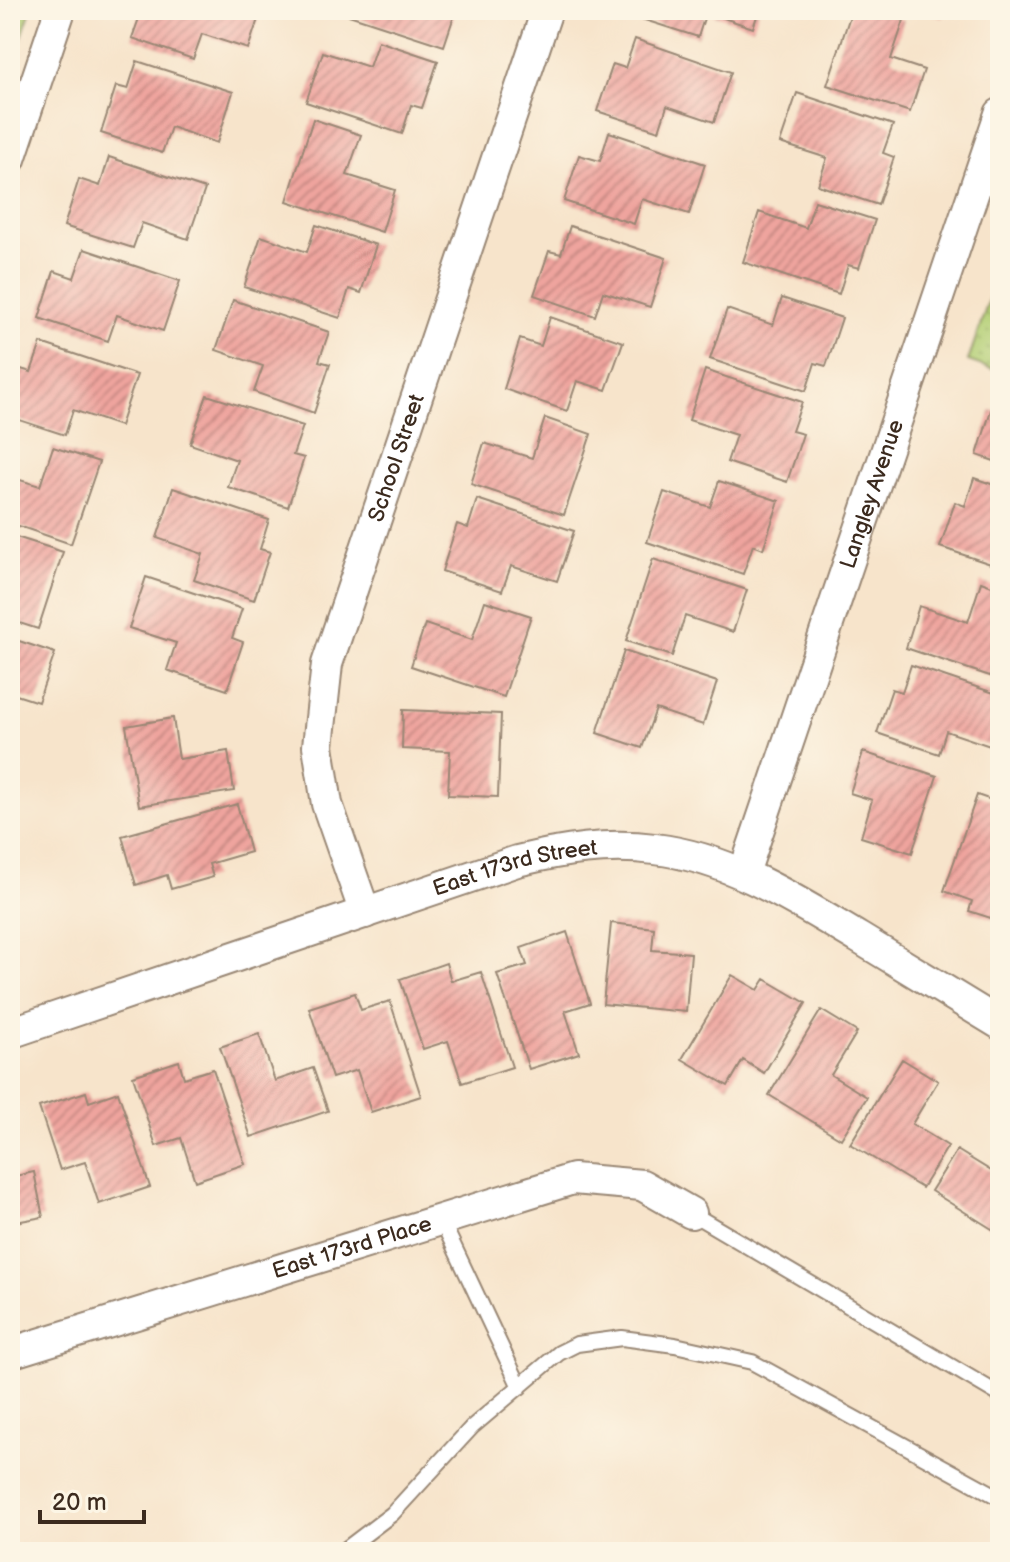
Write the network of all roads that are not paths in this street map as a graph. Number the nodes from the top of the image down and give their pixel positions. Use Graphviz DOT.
graph roads {
  1 [pos="60,10"];
  2 [pos="547,10"];
  3 [pos="1000,114"];
  4 [pos="10,159"];
  5 [pos="744,873"];
  6 [pos="365,913"];
  7 [pos="1000,1024"];
  8 [pos="10,1033"];
  9 [pos="691,1213"];
  10 [pos="441,1219"];
  11 [pos="10,1353"];
  12 [pos="520,1387"];
  13 [pos="1000,1395"];
  14 [pos="1000,1498"];
  15 [pos="342,1552"];
  1 -- 4 [label="street"];
  2 -- 6 [label="street, School Street"];
  3 -- 5 [label="street, Langley Avenue"];
  5 -- 6 [label="street, East 173rd Street"];
  5 -- 7 [label="street, East 173rd Street"];
  6 -- 8 [label="street, East 173rd Street"];
  9 -- 10 [label="street, East 173rd Place"];
  9 -- 13 [label="lane"];
  10 -- 11 [label="street, East 173rd Place"];
  10 -- 12 [label="lane"];
  12 -- 14 [label="lane"];
  12 -- 15 [label="lane"];
}
